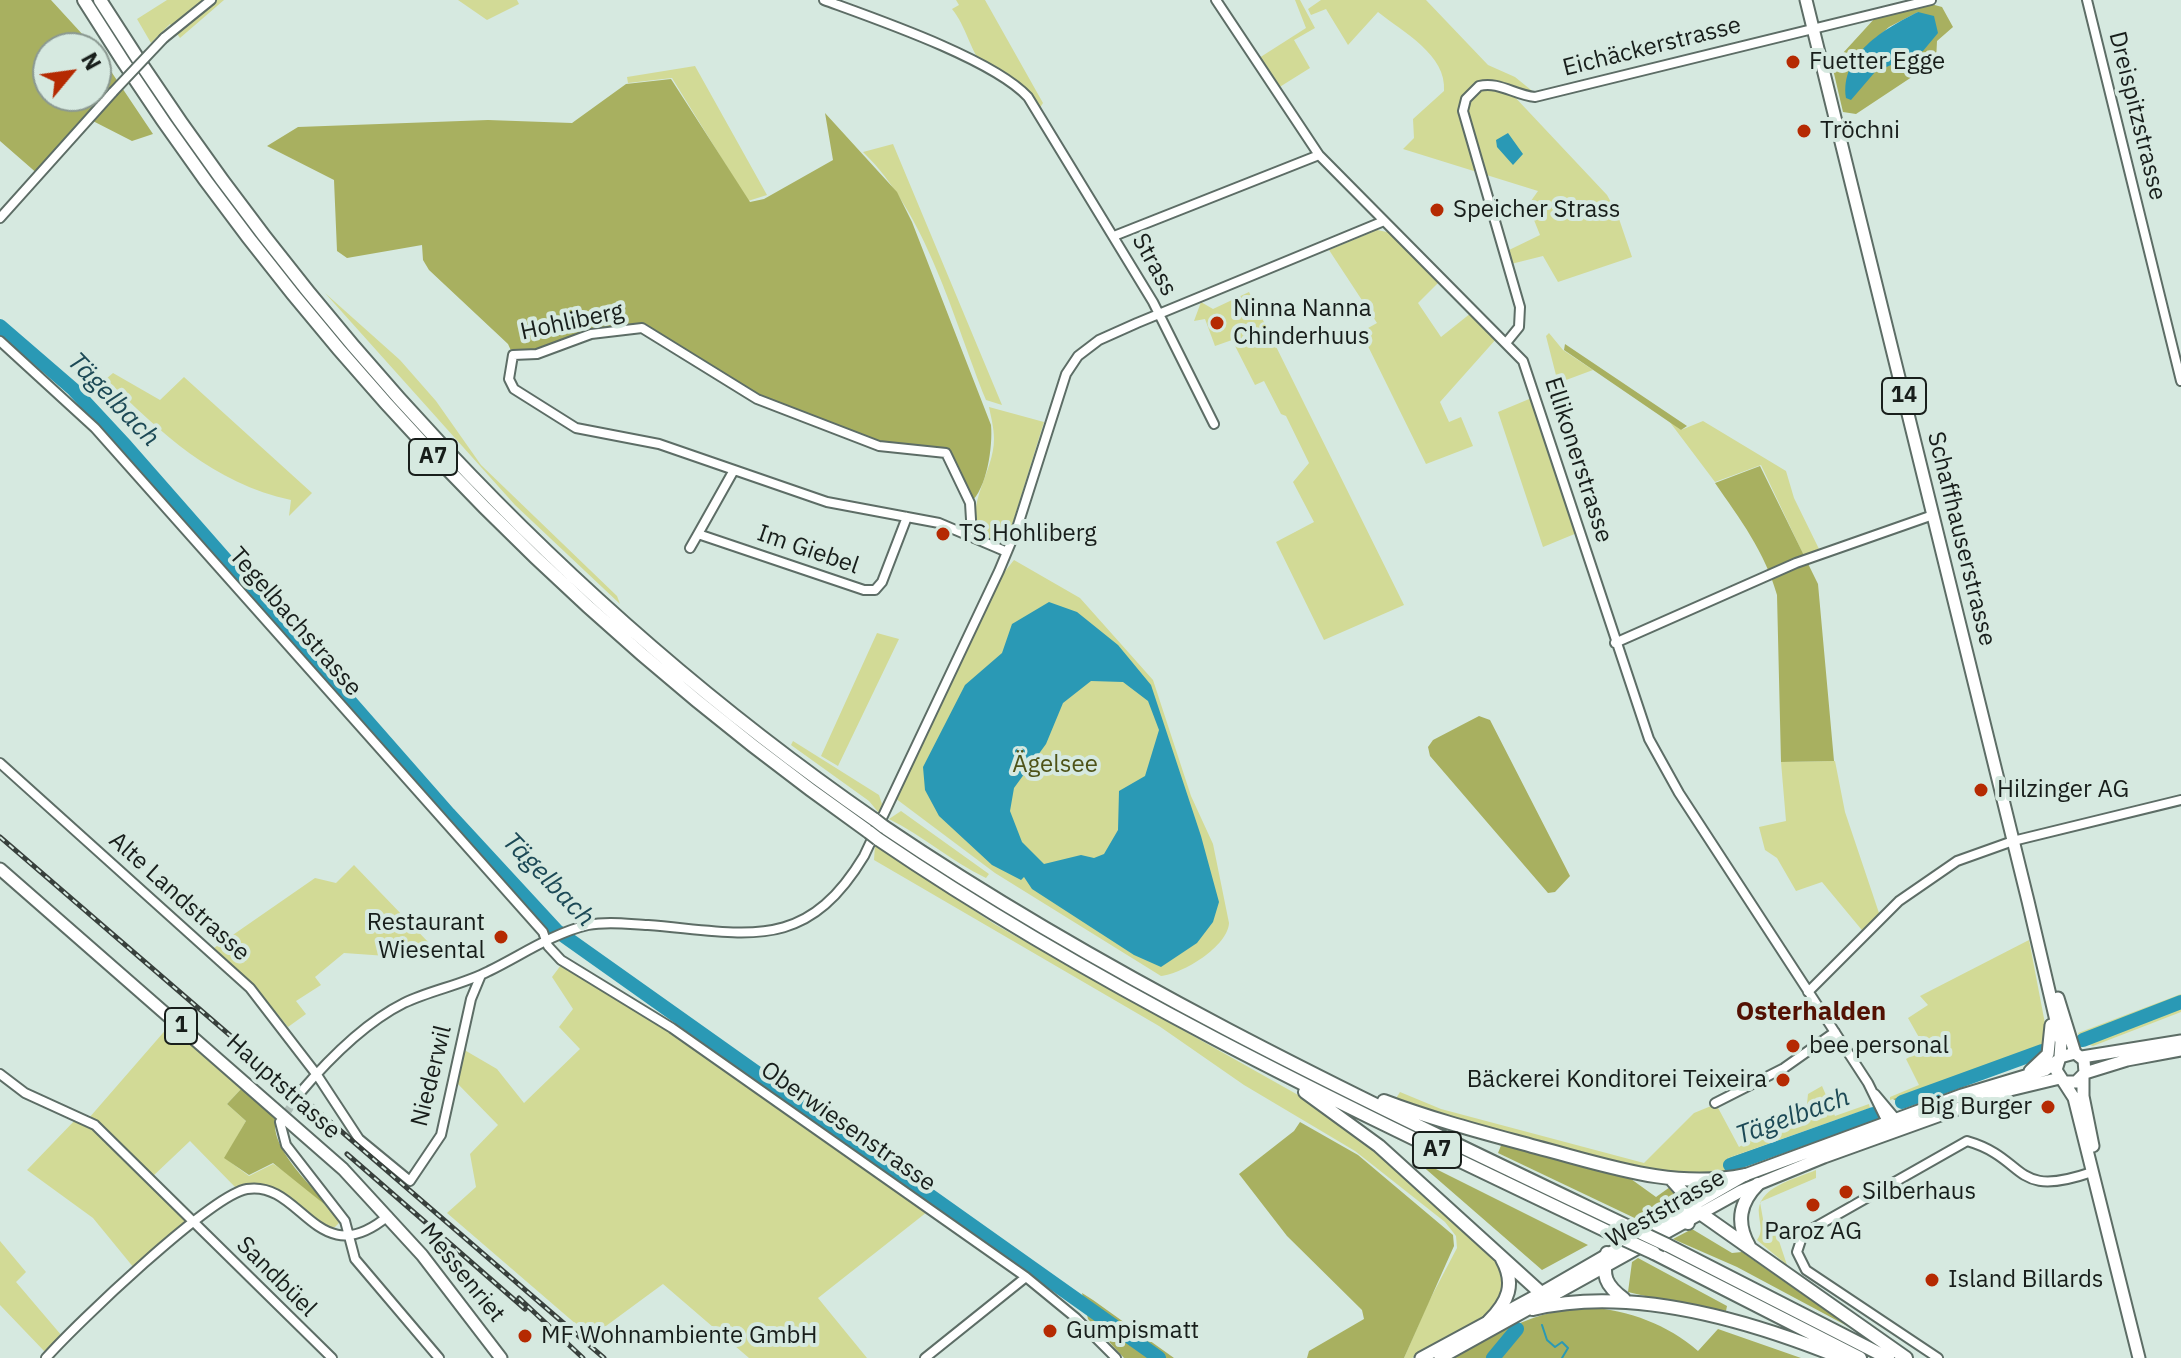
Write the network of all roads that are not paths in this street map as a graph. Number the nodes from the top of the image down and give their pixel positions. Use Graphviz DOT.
graph roads {
  1 [pos="84,0"];
  2 [pos="100,0"];
  3 [pos="211,0"];
  4 [pos="824,0"];
  5 [pos="1216,0"];
  6 [pos="1806,0"];
  7 [pos="1931,0"];
  8 [pos="2087,0"];
  9 [pos="1813,28"];
  10 [pos="1319,155"];
  11 [pos="0,218"];
  12 [pos="1384,221"];
  13 [pos="1114,236"];
  14 [pos="1159,314"];
  15 [pos="0,341"];
  16 [pos="1506,343"];
  17 [pos="2181,381"];
  18 [pos="1214,424"];
  19 [pos="734,470"];
  20 [pos="1933,515"];
  21 [pos="907,517"];
  22 [pos="698,534"];
  23 [pos="972,536"];
  24 [pos="690,548"];
  25 [pos="1007,552"];
  26 [pos="1615,643"];
  27 [pos="0,763"];
  28 [pos="2181,800"];
  29 [pos="876,830"];
  30 [pos="2013,841"];
  31 [pos="0,869"];
  32 [pos="2028,901"];
  33 [pos="547,942"];
  34 [pos="2037,946"];
  35 [pos="481,975"];
  36 [pos="1808,992"];
  37 [pos="1833,1033"];
  38 [pos="2181,1041"];
  39 [pos="2181,1050"];
  40 [pos="2078,1055"];
  41 [pos="2059,1059"];
  42 [pos="1258,1061"];
  43 [pos="0,1074"];
  44 [pos="317,1075"];
  45 [pos="2084,1075"];
  46 [pos="1316,1076"];
  47 [pos="2021,1077"];
  48 [pos="2063,1080"];
  49 [pos="299,1094"];
  50 [pos="1715,1103"];
  51 [pos="1892,1121"];
  52 [pos="280,1122"];
  53 [pos="2092,1172"];
  54 [pos="1745,1175"];
  55 [pos="1672,1180"];
  56 [pos="1758,1184"];
  57 [pos="1690,1206"];
  58 [pos="1701,1215"];
  59 [pos="388,1216"];
  60 [pos="2105,1218"];
  61 [pos="1688,1223"];
  62 [pos="194,1224"];
  63 [pos="350,1235"];
  64 [pos="1492,1247"];
  65 [pos="1750,1249"];
  66 [pos="1607,1253"];
  67 [pos="1603,1270"];
  68 [pos="1026,1277"];
  69 [pos="1548,1295"];
  70 [pos="1627,1301"];
  71 [pos="1533,1309"];
  72 [pos="1489,1321"];
  73 [pos="46,1358"];
  74 [pos="332,1358"];
  75 [pos="439,1358"];
  76 [pos="501,1358"];
  77 [pos="925,1358"];
  78 [pos="1116,1358"];
  79 [pos="1421,1358"];
  80 [pos="1440,1358"];
  81 [pos="1842,1358"];
  82 [pos="1860,1358"];
  83 [pos="1888,1358"];
  84 [pos="1906,1358"];
  85 [pos="1938,1358"];
  86 [pos="2139,1358"];
  1 -- 29 [label="highway, A7"];
  2 -- 29 [label="highway, A7"];
  3 -- 11 [label="street, bridge"];
  4 -- 13 [label="street"];
  5 -- 10 [label="street, Ellikonerstrasse"];
  6 -- 9 [label="main road, Schaffhauserstrasse / 14"];
  7 -- 9 [label="street, Eichäckerstrasse"];
  8 -- 17 [label="street, Dreispitzstrasse"];
  9 -- 16 [label="street, Eichäckerstrasse"];
  9 -- 20 [label="main road, Schaffhauserstrasse / 14"];
  10 -- 12 [label="street, Ellikonerstrasse"];
  10 -- 13 [label="street, Strass"];
  12 -- 14 [label="street"];
  12 -- 16 [label="street, Ellikonerstrasse"];
  13 -- 14 [label="street, Strass"];
  14 -- 18 [label="street, Strass"];
  14 -- 25 [label="street"];
  15 -- 33 [label="street, Tegelbachstrasse"];
  16 -- 26 [label="street, Ellikonerstrasse"];
  19 -- 21 [label="street, Hohliberg"];
  19 -- 22 [label="street"];
  19 -- 23 [label="street, Hohliberg"];
  20 -- 26 [label="street"];
  20 -- 30 [label="main road, Schaffhauserstrasse / 14"];
  21 -- 22 [label="street, Im Giebel"];
  21 -- 23 [label="street, Hohliberg"];
  22 -- 24 [label="street"];
  23 -- 25 [label="street, Hohliberg"];
  25 -- 33 [label="street"];
  26 -- 36 [label="street, Ellikonerstrasse"];
  27 -- 44 [label="street, Alte Landstrasse"];
  28 -- 30 [label="street"];
  29 -- 42 [label="highway, A7"];
  29 -- 46 [label="highway, A7"];
  30 -- 32 [label="main road, Schaffhauserstrasse / 14"];
  30 -- 36 [label="street"];
  31 -- 59 [label="main road, Hauptstrasse / 1"];
  32 -- 34 [label="main road, Schaffhauserstrasse / 14"];
  32 -- 40 [label="main road, Schaffhauserstrasse / 14"];
  33 -- 35 [label="street"];
  33 -- 68 [label="street, Oberwiesenstrasse"];
  34 -- 41 [label="main road, Schaffhauserstrasse / 14"];
  34 -- 47 [label="main road, Weststrasse"];
  35 -- 44 [label="street"];
  35 -- 44 [label="street, Niederwil"];
  36 -- 37 [label="street, Ellikonerstrasse"];
  37 -- 50 [label="street"];
  37 -- 51 [label="street, Ellikonerstrasse"];
  38 -- 40 [label="main road"];
  39 -- 45 [label="main road"];
  40 -- 41 [label="main road"];
  40 -- 45 [label="main road"];
  41 -- 47 [label="main road, Weststrasse"];
  41 -- 48 [label="main road"];
  42 -- 64 [label="highway, A7"];
  42 -- 82 [label="highway, A7, bridge"];
  43 -- 62 [label="street, Sandbüel"];
  44 -- 49 [label="street"];
  45 -- 48 [label="main road"];
  45 -- 60 [label="main road"];
  46 -- 55 [label="highway, A7"];
  46 -- 83 [label="highway, A7, bridge"];
  47 -- 51 [label="main road, Weststrasse"];
  48 -- 51 [label="main road, Weststrasse"];
  48 -- 53 [label="main road"];
  51 -- 54 [label="main road, Weststrasse"];
  51 -- 56 [label="main road, Weststrasse"];
  52 -- 63 [label="street"];
  53 -- 60 [label="main road"];
  53 -- 85 [label="street"];
  54 -- 55 [label="highway, A7"];
  54 -- 57 [label="main road, Weststrasse"];
  55 -- 57 [label="highway"];
  56 -- 58 [label="main road, Weststrasse"];
  56 -- 65 [label="highway"];
  57 -- 58 [label="highway"];
  57 -- 61 [label="highway"];
  57 -- 66 [label="main road, Weststrasse"];
  58 -- 61 [label="main road, Weststrasse"];
  58 -- 65 [label="highway"];
  59 -- 63 [label="street"];
  59 -- 76 [label="main road, Messenriet / 1"];
  60 -- 86 [label="main road"];
  61 -- 67 [label="main road, Weststrasse"];
  62 -- 63 [label="street"];
  62 -- 73 [label="street"];
  62 -- 74 [label="street, Sandbüel"];
  63 -- 75 [label="street"];
  64 -- 69 [label="highway, A7"];
  64 -- 72 [label="highway, A7"];
  65 -- 84 [label="highway"];
  66 -- 67 [label="highway"];
  66 -- 69 [label="main road, Weststrasse"];
  67 -- 69 [label="main road, Weststrasse"];
  67 -- 70 [label="highway"];
  68 -- 77 [label="street"];
  68 -- 78 [label="street, Oberwiesenstrasse"];
  69 -- 71 [label="main road, Weststrasse"];
  69 -- 72 [label="main road, Weststrasse"];
  70 -- 71 [label="highway"];
  70 -- 81 [label="highway"];
  71 -- 80 [label="main road, Weststrasse"];
  72 -- 79 [label="main road, Weststrasse"];
}
